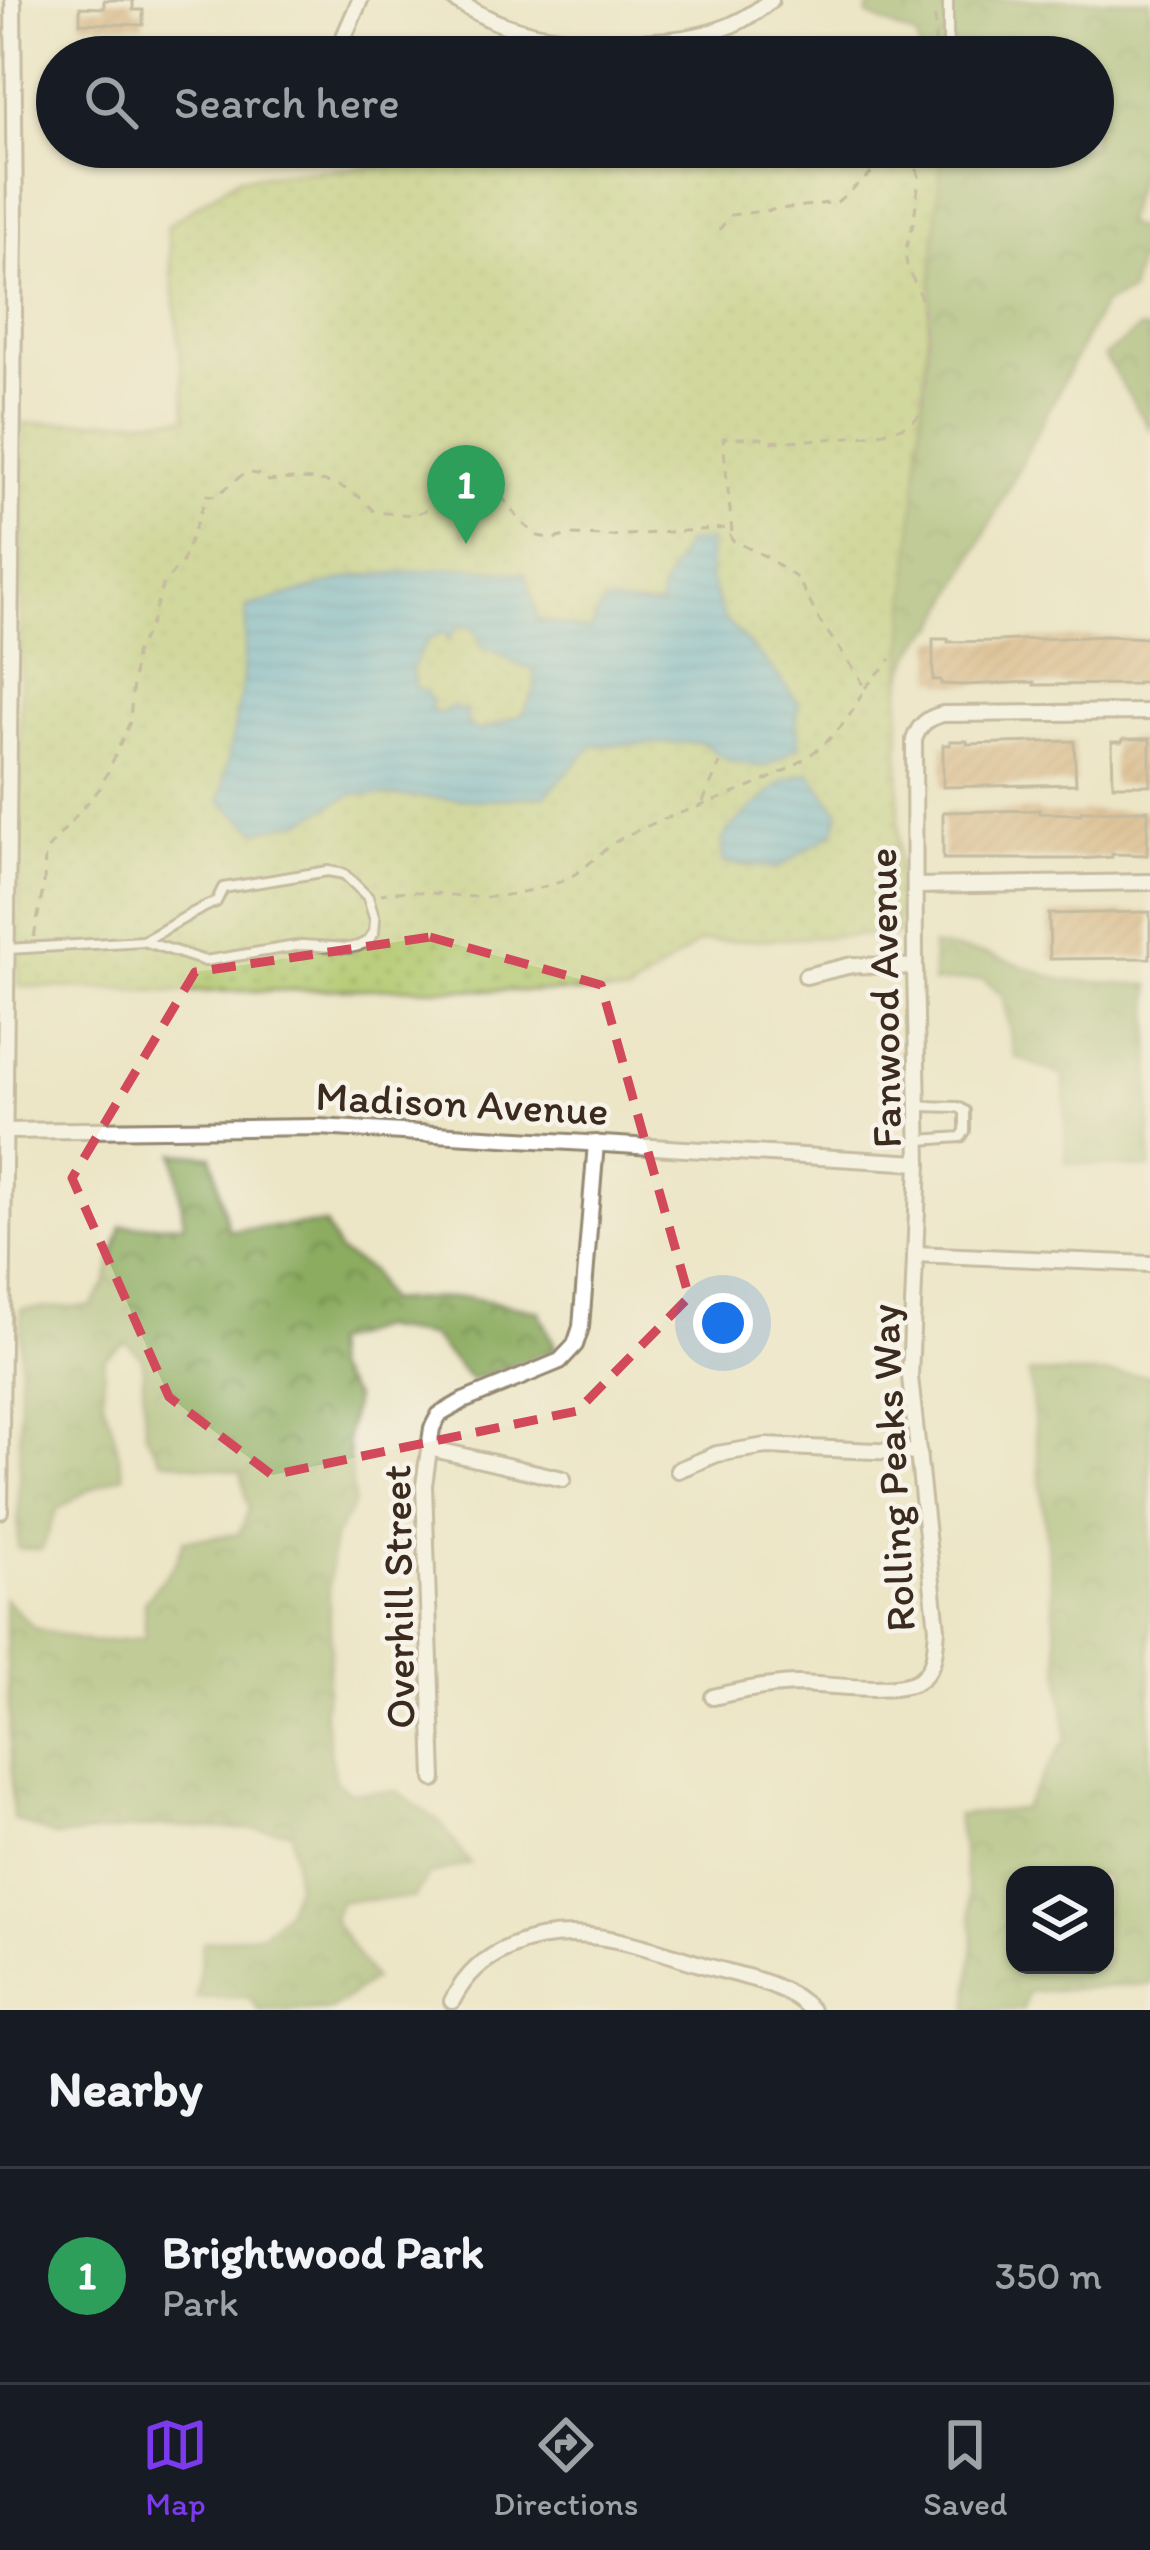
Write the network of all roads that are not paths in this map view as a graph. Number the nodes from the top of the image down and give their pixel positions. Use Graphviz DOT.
graph roads {
  1 [pos="13,0"];
  2 [pos="360,0"];
  3 [pos="455,0"];
  4 [pos="771,0"];
  5 [pos="948,0"];
  6 [pos="344,36"];
  7 [pos="543,36"];
  8 [pos="671,36"];
  9 [pos="948,36"];
  10 [pos="4,669"];
  11 [pos="1150,712"];
  12 [pos="1150,882"];
  13 [pos="914,886"];
  14 [pos="143,941"];
  15 [pos="6,949"];
  16 [pos="915,967"];
  17 [pos="806,976"];
  18 [pos="918,1106"];
  19 [pos="2,1131"];
  20 [pos="919,1140"];
  21 [pos="596,1143"];
  22 [pos="919,1163"];
  23 [pos="915,1254"];
  24 [pos="1150,1264"];
  25 [pos="429,1448"];
  26 [pos="919,1453"];
  27 [pos="678,1470"];
  28 [pos="563,1479"];
  29 [pos="0,1511"];
  30 [pos="713,1697"];
  31 [pos="434,1779"];
  32 [pos="452,2001"];
  33 [pos="811,2010"];
  1 -- 10 [label="street"];
  2 -- 6 [label="street"];
  3 -- 7 [label="street"];
  4 -- 8 [label="street"];
  5 -- 9 [label="lane"];
  10 -- 15 [label="street"];
  11 -- 13 [label="street, Fanwood Avenue"];
  12 -- 13 [label="street"];
  13 -- 16 [label="street, Fanwood Avenue"];
  14 -- 14 [label="lane"];
  14 -- 15 [label="lane"];
  15 -- 19 [label="street"];
  16 -- 17 [label="street"];
  16 -- 18 [label="street, Fanwood Avenue"];
  18 -- 20 [label="street, Fanwood Avenue"];
  18 -- 20 [label="lane"];
  19 -- 21 [label="street, Madison Avenue"];
  19 -- 29 [label="street"];
  20 -- 22 [label="street, Fanwood Avenue"];
  21 -- 22 [label="street, Madison Avenue"];
  21 -- 25 [label="street, Overhill Street"];
  22 -- 23 [label="street, Fanwood Avenue"];
  23 -- 24 [label="street"];
  23 -- 26 [label="street, Rolling Peaks Way"];
  25 -- 28 [label="street"];
  25 -- 31 [label="street, Overhill Street"];
  26 -- 27 [label="street"];
  26 -- 30 [label="street, Rolling Peaks Way"];
  32 -- 33 [label="street"];
}
